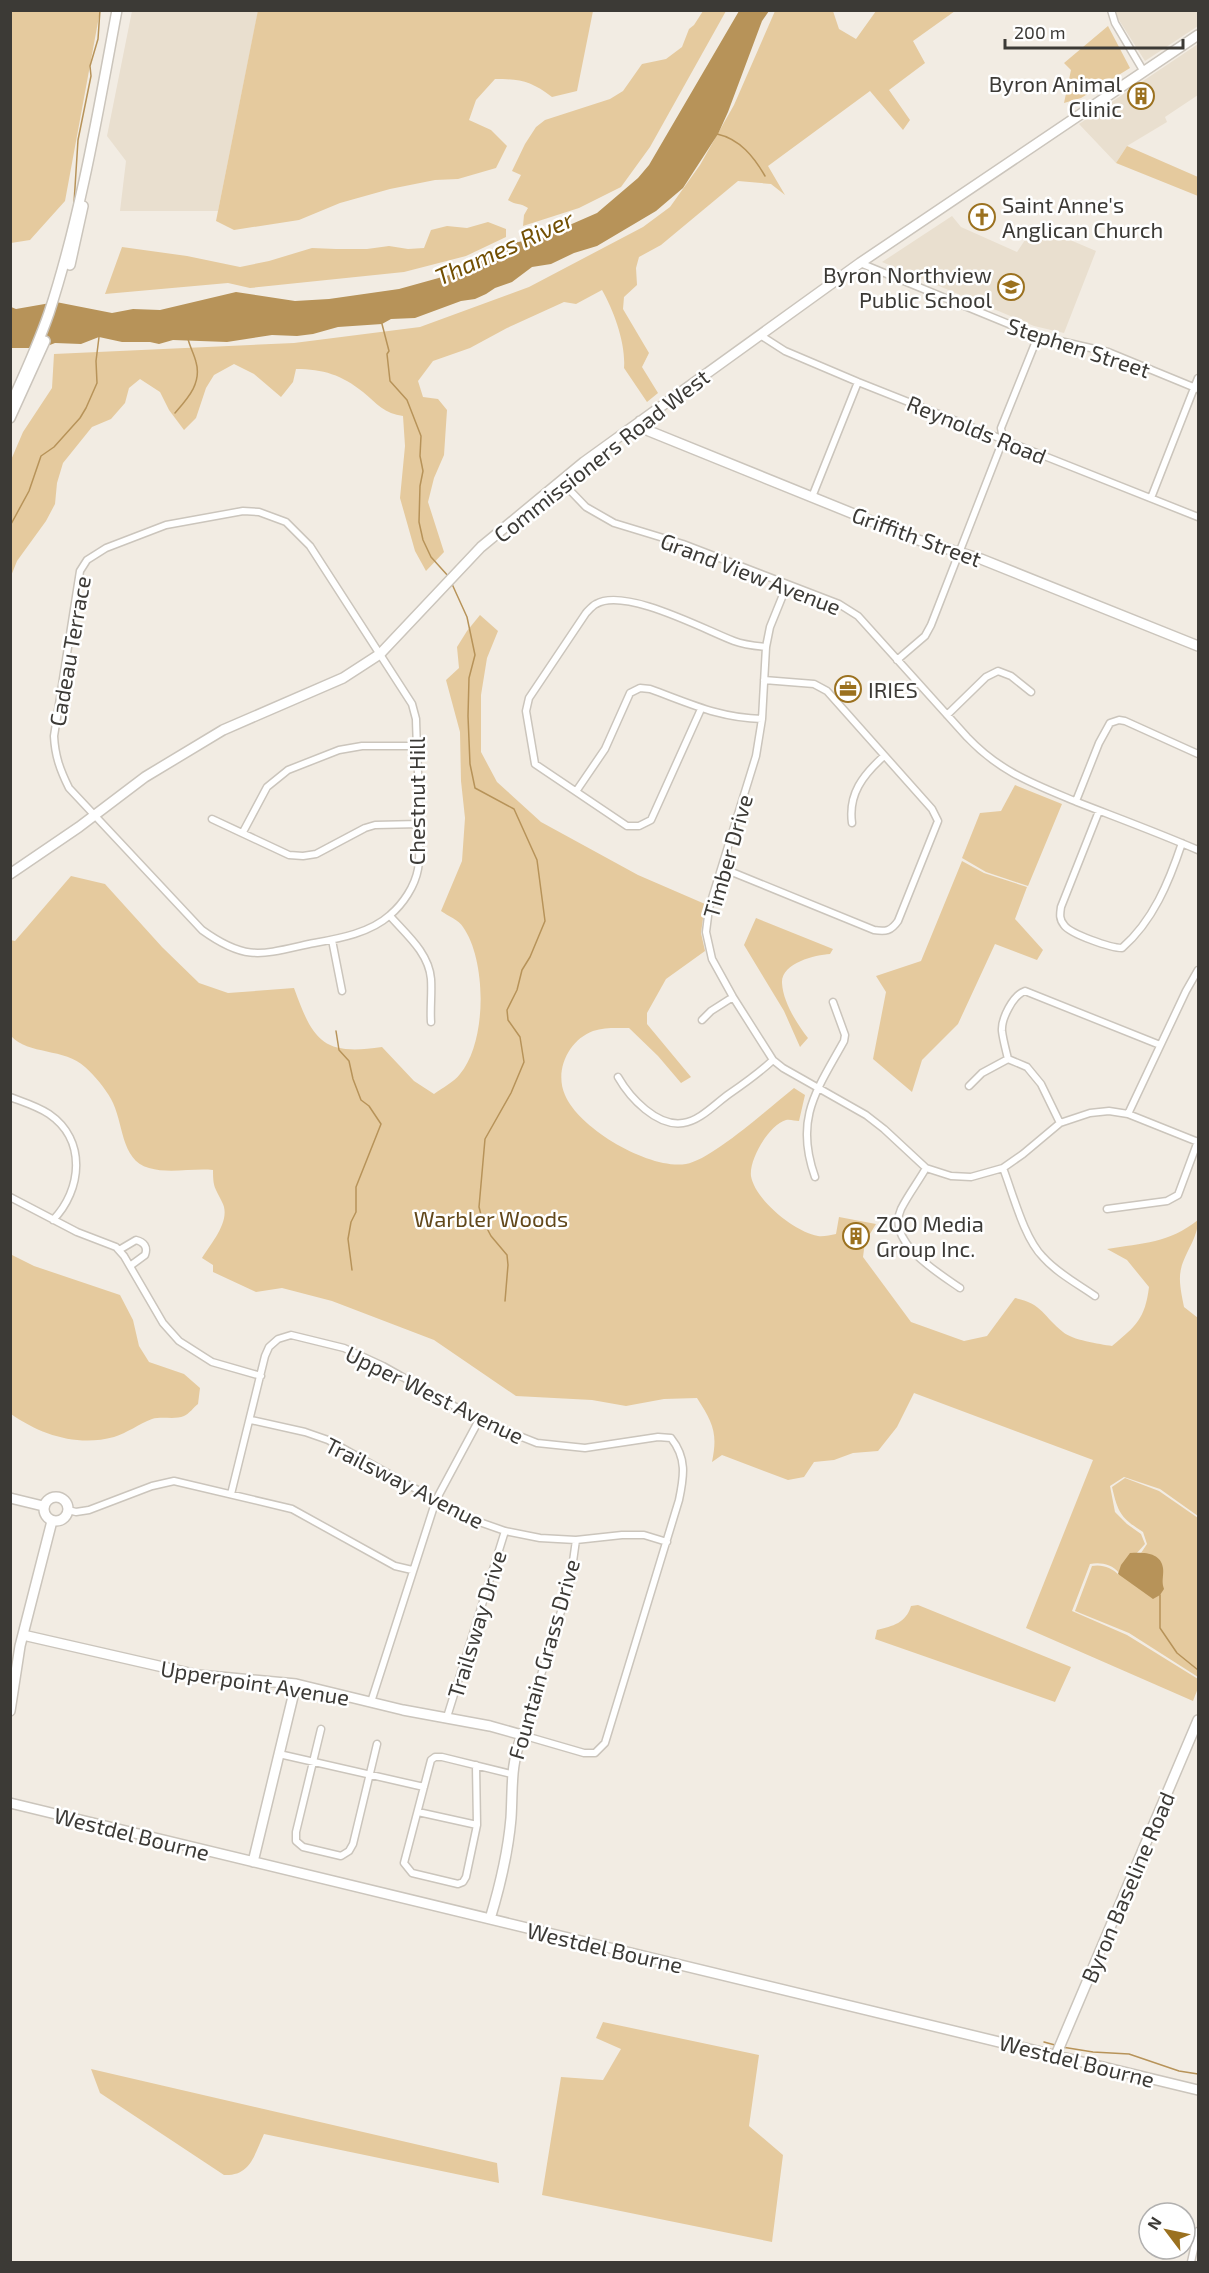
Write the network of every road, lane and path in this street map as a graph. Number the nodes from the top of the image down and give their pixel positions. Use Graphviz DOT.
graph roads {
  1 [pos="117,10"];
  2 [pos="1111,10"];
  3 [pos="1198,35"];
  4 [pos="1144,72"];
  5 [pos="860,263"];
  6 [pos="760,335"];
  7 [pos="1038,336"];
  8 [pos="1198,378"];
  9 [pos="858,382"];
  10 [pos="1197,388"];
  11 [pos="18,397"];
  12 [pos="10,406"];
  13 [pos="10,418"];
  14 [pos="640,421"];
  15 [pos="1003,440"];
  16 [pos="561,481"];
  17 [pos="812,497"];
  18 [pos="1151,498"];
  19 [pos="1198,517"];
  20 [pos="959,554"];
  21 [pos="787,585"];
  22 [pos="1198,646"];
  23 [pos="766,647"];
  24 [pos="380,654"];
  25 [pos="897,660"];
  26 [pos="764,680"];
  27 [pos="1031,692"];
  28 [pos="701,709"];
  29 [pos="947,715"];
  30 [pos="762,719"];
  31 [pos="417,746"];
  32 [pos="1198,754"];
  33 [pos="884,756"];
  34 [pos="577,790"];
  35 [pos="1076,801"];
  36 [pos="1100,811"];
  37 [pos="95,815"];
  38 [pos="212,819"];
  39 [pos="852,823"];
  40 [pos="420,824"];
  41 [pos="243,832"];
  42 [pos="1182,843"];
  43 [pos="1198,850"];
  44 [pos="722,868"];
  45 [pos="10,874"];
  46 [pos="390,916"];
  47 [pos="332,940"];
  48 [pos="1198,970"];
  49 [pos="342,991"];
  50 [pos="733,997"];
  51 [pos="833,1002"];
  52 [pos="702,1020"];
  53 [pos="431,1022"];
  54 [pos="1160,1045"];
  55 [pos="1008,1059"];
  56 [pos="773,1060"];
  57 [pos="618,1077"];
  58 [pos="969,1086"];
  59 [pos="818,1088"];
  60 [pos="10,1097"];
  61 [pos="1128,1114"];
  62 [pos="1060,1123"];
  63 [pos="1198,1141"];
  64 [pos="926,1168"];
  65 [pos="1003,1168"];
  66 [pos="815,1177"];
  67 [pos="10,1197"];
  68 [pos="1107,1209"];
  69 [pos="53,1220"];
  70 [pos="119,1250"];
  71 [pos="130,1266"];
  72 [pos="960,1288"];
  73 [pos="1095,1296"];
  74 [pos="261,1376"];
  75 [pos="479,1419"];
  76 [pos="251,1420"];
  77 [pos="231,1494"];
  78 [pos="10,1498"];
  79 [pos="436,1500"];
  80 [pos="44,1506"];
  81 [pos="68,1510"];
  82 [pos="52,1521"];
  83 [pos="505,1532"];
  84 [pos="576,1540"];
  85 [pos="667,1542"];
  86 [pos="412,1570"];
  87 [pos="23,1635"];
  88 [pos="296,1684"];
  89 [pos="371,1702"];
  90 [pos="10,1711"];
  91 [pos="447,1718"];
  92 [pos="1198,1720"];
  93 [pos="321,1730"];
  94 [pos="522,1735"];
  95 [pos="377,1744"];
  96 [pos="279,1754"];
  97 [pos="314,1762"];
  98 [pos="477,1765"];
  99 [pos="369,1774"];
  100 [pos="511,1774"];
  101 [pos="424,1787"];
  102 [pos="10,1803"];
  103 [pos="418,1812"];
  104 [pos="477,1825"];
  105 [pos="253,1862"];
  106 [pos="490,1919"];
  107 [pos="1056,2055"];
  108 [pos="1198,2090"];
  109 [pos="1198,2231"];
  110 [pos="1191,2262"];
  1 -- 11 [label="main road"];
  2 -- 4 [label="street"];
  3 -- 4 [label="main road, Commissioners Road West"];
  4 -- 5 [label="main road, Commissioners Road West"];
  5 -- 6 [label="main road, Commissioners Road West"];
  5 -- 7 [label="street, Stephen Street"];
  6 -- 9 [label="street, Reynolds Road"];
  6 -- 14 [label="main road, Commissioners Road West"];
  7 -- 10 [label="street, Stephen Street"];
  7 -- 15 [label="street"];
  8 -- 10 [label="street"];
  9 -- 15 [label="street, Reynolds Road"];
  9 -- 17 [label="street"];
  10 -- 18 [label="street"];
  11 -- 12 [label="main road"];
  11 -- 13 [label="main road"];
  14 -- 16 [label="main road, Commissioners Road West"];
  14 -- 17 [label="main road, Griffith Street"];
  15 -- 18 [label="street, Reynolds Road"];
  15 -- 20 [label="street"];
  16 -- 21 [label="street, Grand View Avenue"];
  16 -- 24 [label="main road, Commissioners Road West"];
  17 -- 20 [label="main road, Griffith Street"];
  18 -- 19 [label="street, Reynolds Road"];
  20 -- 22 [label="main road, Griffith Street"];
  20 -- 25 [label="street"];
  21 -- 23 [label="street, Timber Drive"];
  21 -- 25 [label="street, Grand View Avenue"];
  23 -- 26 [label="street, Timber Drive"];
  23 -- 34 [label="street"];
  24 -- 31 [label="street, Chestnut Hill"];
  24 -- 37 [label="main road, Commissioners Road West"];
  24 -- 37 [label="street, Cadeau Terrace"];
  25 -- 29 [label="street, Grand View Avenue"];
  26 -- 30 [label="street, Timber Drive"];
  26 -- 33 [label="street"];
  27 -- 29 [label="street"];
  28 -- 30 [label="street"];
  28 -- 34 [label="street"];
  28 -- 34 [label="street"];
  29 -- 35 [label="street, Grand View Avenue"];
  30 -- 44 [label="street, Timber Drive"];
  31 -- 40 [label="street, Chestnut Hill"];
  31 -- 41 [label="street"];
  32 -- 35 [label="street"];
  33 -- 39 [label="street"];
  33 -- 44 [label="street"];
  35 -- 36 [label="street, Grand View Avenue"];
  36 -- 42 [label="street, Grand View Avenue"];
  36 -- 42 [label="street"];
  37 -- 45 [label="main road, Commissioners Road West"];
  37 -- 47 [label="street, Chestnut Hill"];
  38 -- 41 [label="street"];
  40 -- 41 [label="street"];
  40 -- 46 [label="street, Chestnut Hill"];
  42 -- 43 [label="street, Grand View Avenue"];
  44 -- 50 [label="street, Timber Drive"];
  46 -- 47 [label="street, Chestnut Hill"];
  46 -- 53 [label="street"];
  47 -- 49 [label="street"];
  48 -- 54 [label="street"];
  50 -- 52 [label="street"];
  50 -- 56 [label="street, Timber Drive"];
  51 -- 59 [label="street"];
  54 -- 55 [label="street"];
  54 -- 61 [label="street"];
  55 -- 58 [label="street"];
  55 -- 62 [label="street"];
  56 -- 57 [label="street"];
  56 -- 59 [label="street, Timber Drive"];
  59 -- 64 [label="street, Timber Drive"];
  59 -- 66 [label="street"];
  60 -- 69 [label="street"];
  61 -- 62 [label="street, Timber Drive"];
  61 -- 63 [label="street, Timber Drive"];
  62 -- 65 [label="street, Timber Drive"];
  63 -- 68 [label="street"];
  64 -- 65 [label="street, Timber Drive"];
  64 -- 72 [label="street"];
  65 -- 73 [label="street"];
  67 -- 69 [label="street"];
  69 -- 70 [label="street"];
  70 -- 71 [label="street"];
  70 -- 71 [label="street"];
  71 -- 74 [label="street"];
  74 -- 75 [label="street, Upper West Avenue"];
  74 -- 76 [label="street, Upper West Avenue"];
  75 -- 79 [label="street"];
  75 -- 85 [label="street, Upper West Avenue"];
  76 -- 77 [label="street, Upper West Avenue"];
  76 -- 79 [label="street, Trailsway Avenue"];
  77 -- 81 [label="street"];
  77 -- 86 [label="street"];
  78 -- 80 [label="main road"];
  79 -- 83 [label="street, Trailsway Avenue"];
  79 -- 86 [label="street"];
  80 -- 81 [label="main road"];
  80 -- 82 [label="main road"];
  81 -- 82 [label="main road"];
  82 -- 87 [label="main road"];
  83 -- 84 [label="street, Trailsway Avenue"];
  83 -- 91 [label="street, Trailsway Drive"];
  84 -- 85 [label="street, Trailsway Avenue"];
  84 -- 94 [label="street, Fountain Grass Drive"];
  85 -- 94 [label="street, Upper West Avenue"];
  86 -- 89 [label="street"];
  87 -- 88 [label="main road, Upperpoint Avenue"];
  87 -- 90 [label="main road"];
  88 -- 89 [label="main road, Upperpoint Avenue"];
  88 -- 96 [label="main road"];
  89 -- 91 [label="main road, Upperpoint Avenue"];
  91 -- 94 [label="main road, Upperpoint Avenue"];
  92 -- 107 [label="main road, Byron Baseline Road"];
  93 -- 97 [label="street"];
  94 -- 100 [label="main road, Fountain Grass Drive"];
  95 -- 99 [label="street"];
  96 -- 97 [label="street"];
  96 -- 105 [label="main road"];
  97 -- 99 [label="street"];
  97 -- 99 [label="street"];
  98 -- 100 [label="street"];
  98 -- 101 [label="street"];
  98 -- 104 [label="street"];
  99 -- 101 [label="street"];
  100 -- 106 [label="main road, Fountain Grass Drive"];
  101 -- 103 [label="street"];
  102 -- 105 [label="main road, Westdel Bourne"];
  103 -- 104 [label="street"];
  103 -- 104 [label="street"];
  105 -- 106 [label="main road, Westdel Bourne"];
  106 -- 107 [label="main road, Westdel Bourne"];
  107 -- 108 [label="main road, Westdel Bourne"];
  109 -- 110 [label="street"];
}
